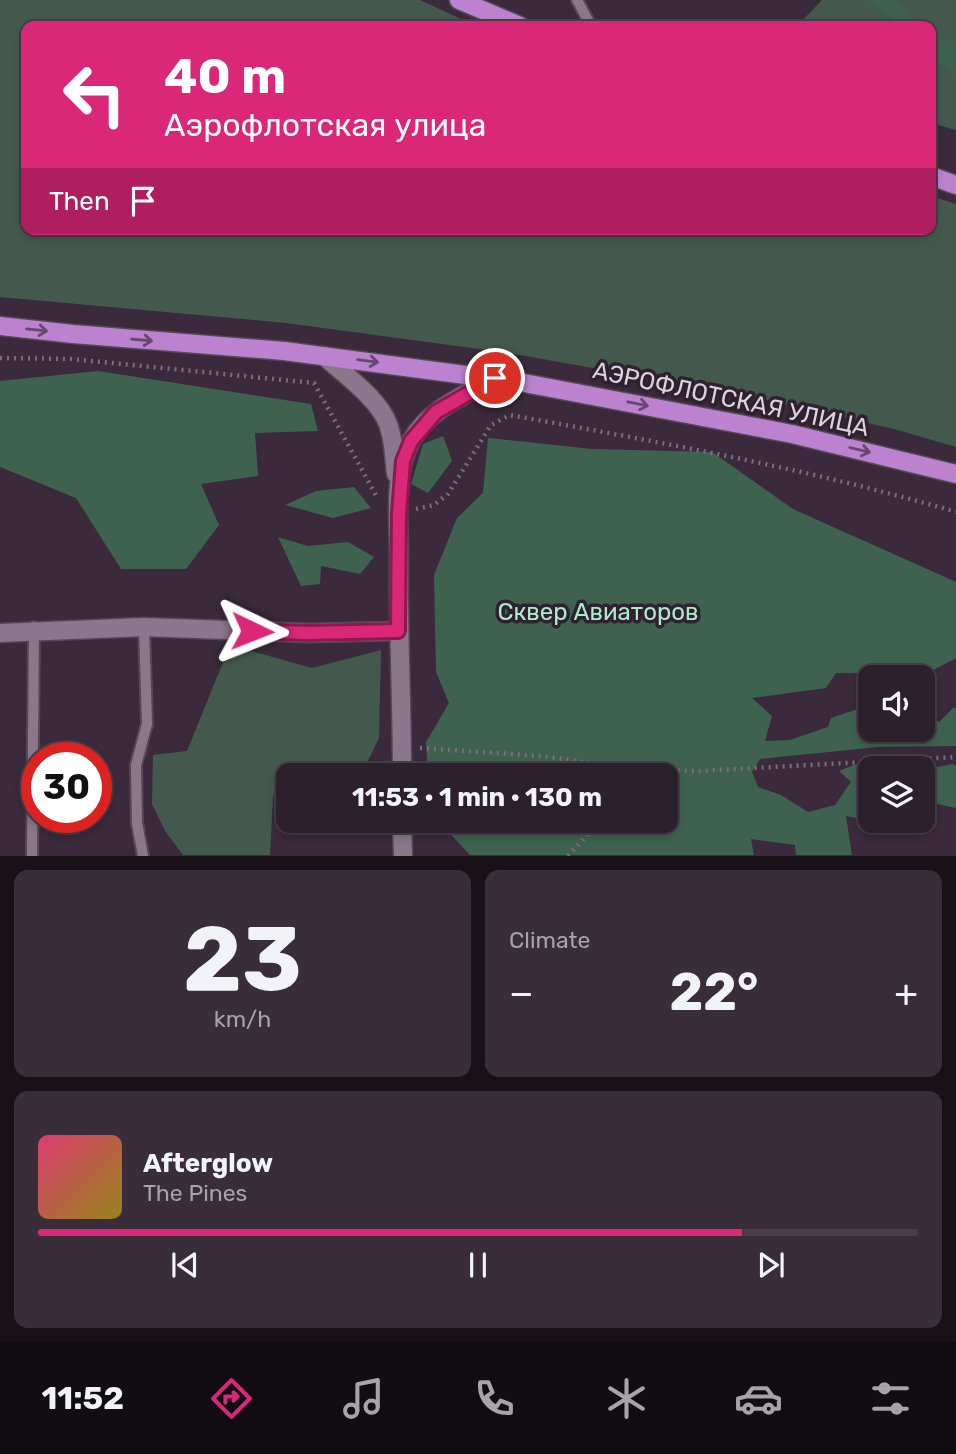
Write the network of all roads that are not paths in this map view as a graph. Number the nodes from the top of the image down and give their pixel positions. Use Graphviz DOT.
graph roads {
  1 [pos="459,0"];
  2 [pos="576,0"];
  3 [pos="508,21"];
  4 [pos="588,21"];
  5 [pos="936,178"];
  6 [pos="956,185"];
  7 [pos="0,326"];
  8 [pos="324,356"];
  9 [pos="495,378"];
  10 [pos="956,474"];
  11 [pos="399,507"];
  12 [pos="144,627"];
  13 [pos="34,630"];
  14 [pos="398,631"];
  15 [pos="0,633"];
  16 [pos="402,763"];
  17 [pos="402,833"];
  18 [pos="32,856"];
  19 [pos="143,856"];
  20 [pos="403,856"];
  1 -- 3 [label="main road"];
  2 -- 4 [label="lane"];
  5 -- 6 [label="main road"];
  7 -- 8 [label="main road, АЭРОФЛОТСКАЯ УЛИЦА, one-way"];
  8 -- 9 [label="main road, АЭРОФЛОТСКАЯ УЛИЦА, one-way"];
  8 -- 11 [label="street"];
  9 -- 10 [label="main road, АЭРОФЛОТСКАЯ УЛИЦА, one-way"];
  9 -- 11 [label="street"];
  11 -- 14 [label="street"];
  12 -- 13 [label="street"];
  12 -- 14 [label="street"];
  12 -- 19 [label="lane"];
  13 -- 15 [label="street"];
  13 -- 18 [label="lane"];
  14 -- 16 [label="street"];
  17 -- 20 [label="street"];
}
